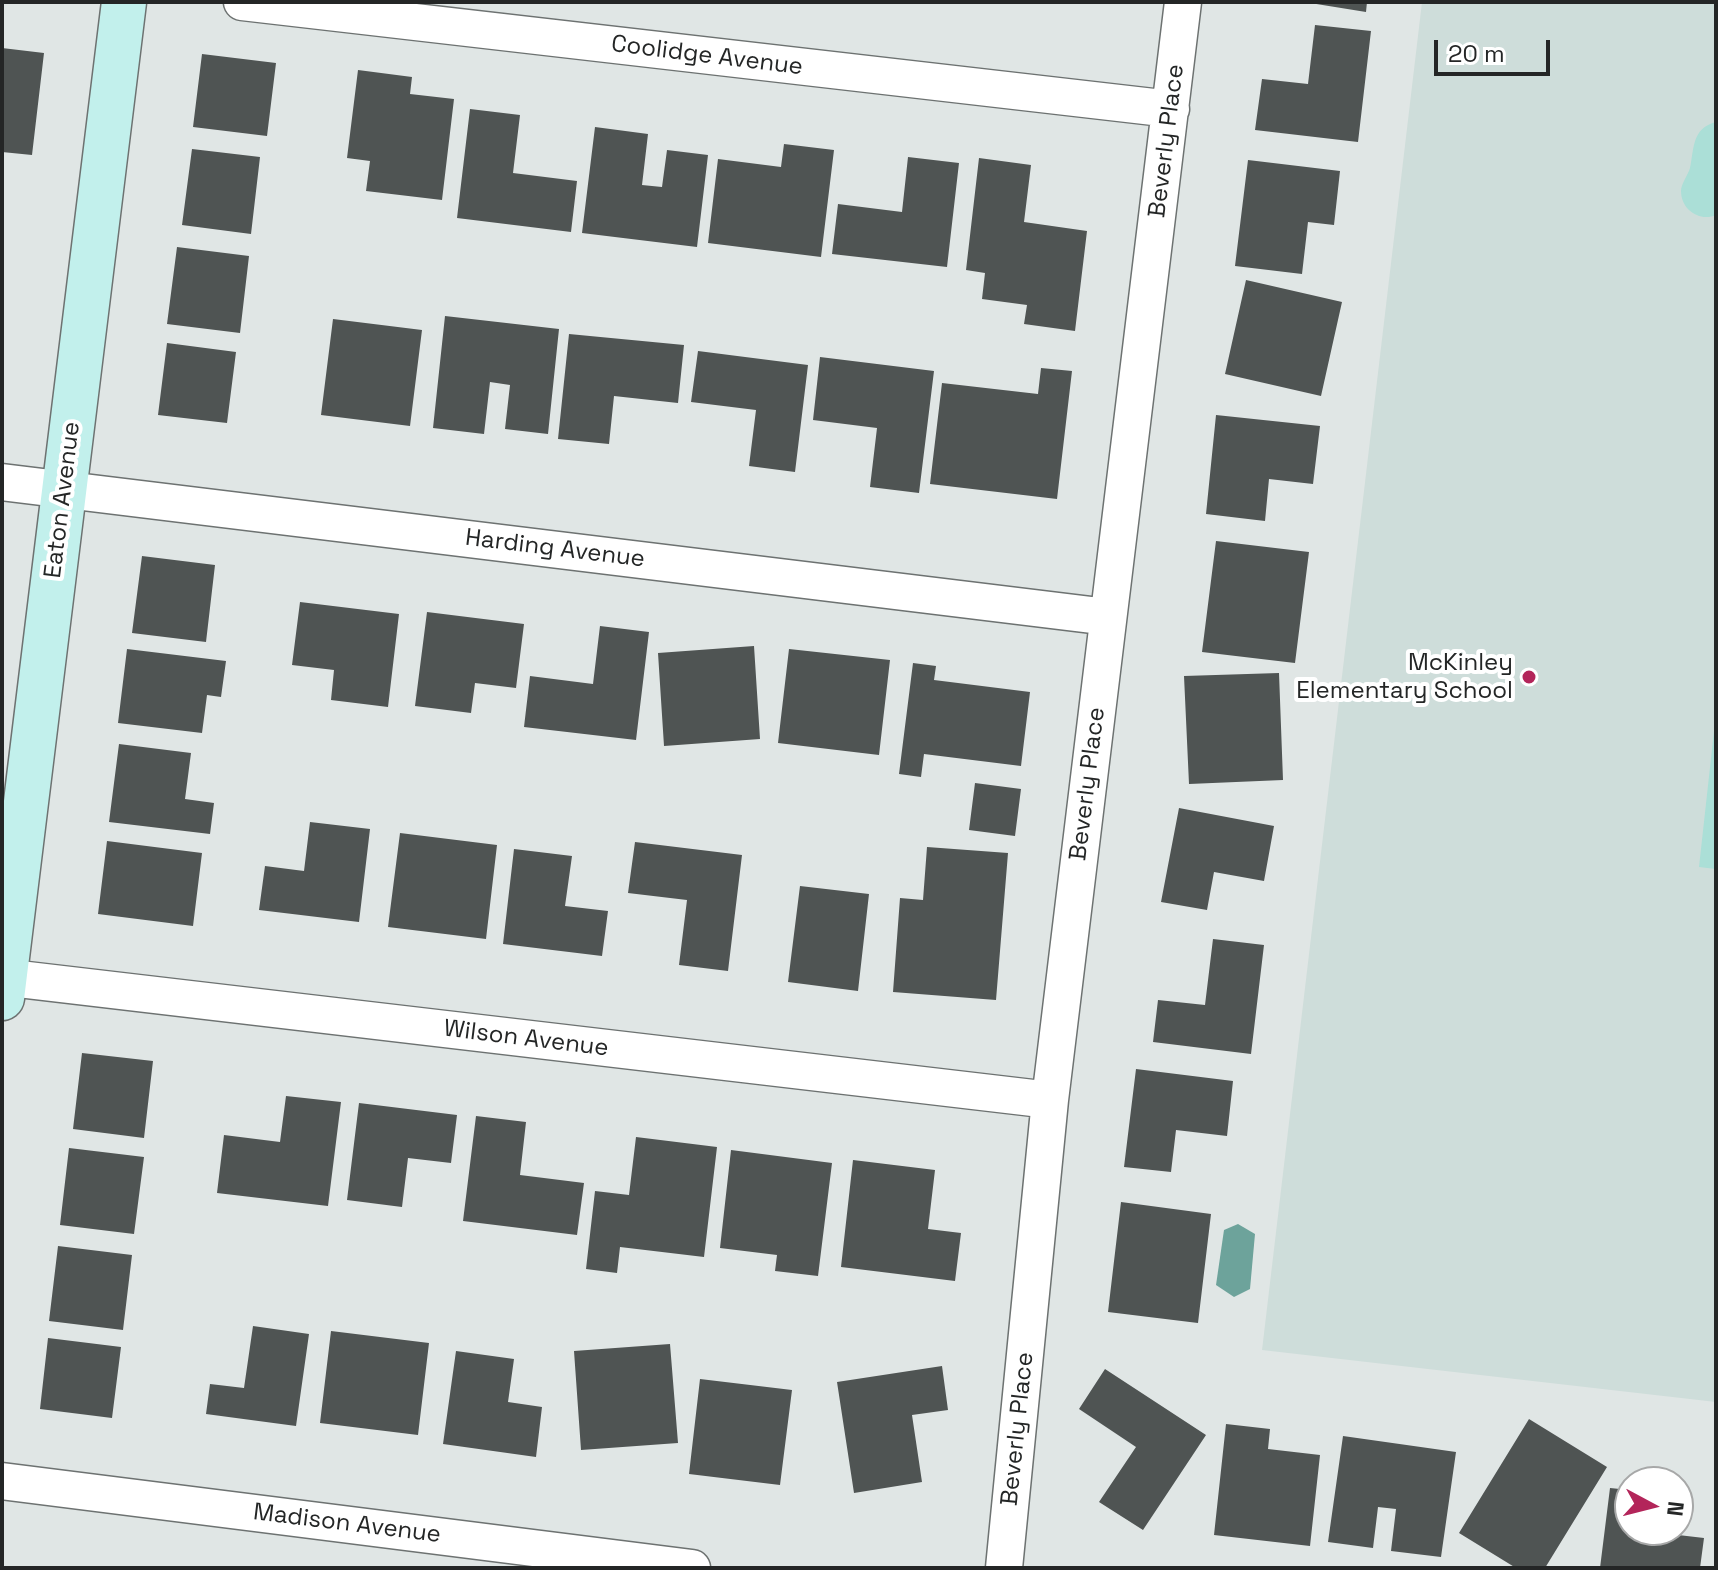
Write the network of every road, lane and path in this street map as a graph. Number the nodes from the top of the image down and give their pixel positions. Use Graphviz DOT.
graph roads {
  1 [pos="124,2"];
  2 [pos="242,2"];
  3 [pos="1183,2"];
  4 [pos="1171,109"];
  5 [pos="2,482"];
  6 [pos="64,490"];
  7 [pos="1108,617"];
  8 [pos="3,984"];
  9 [pos="1050,1100"];
  10 [pos="2,1481"];
  11 [pos="692,1568"];
  12 [pos="1004,1568"];
  1 -- 6 [label="street, Eaton Avenue"];
  2 -- 4 [label="street, Coolidge Avenue"];
  3 -- 4 [label="street, Beverly Place"];
  4 -- 7 [label="street, Beverly Place"];
  5 -- 6 [label="street, Harding Avenue"];
  6 -- 7 [label="street, Harding Avenue"];
  6 -- 8 [label="street, Eaton Avenue"];
  7 -- 9 [label="street, Beverly Place"];
  8 -- 9 [label="street, Wilson Avenue"];
  9 -- 12 [label="street, Beverly Place"];
  10 -- 11 [label="street, Madison Avenue"];
}
